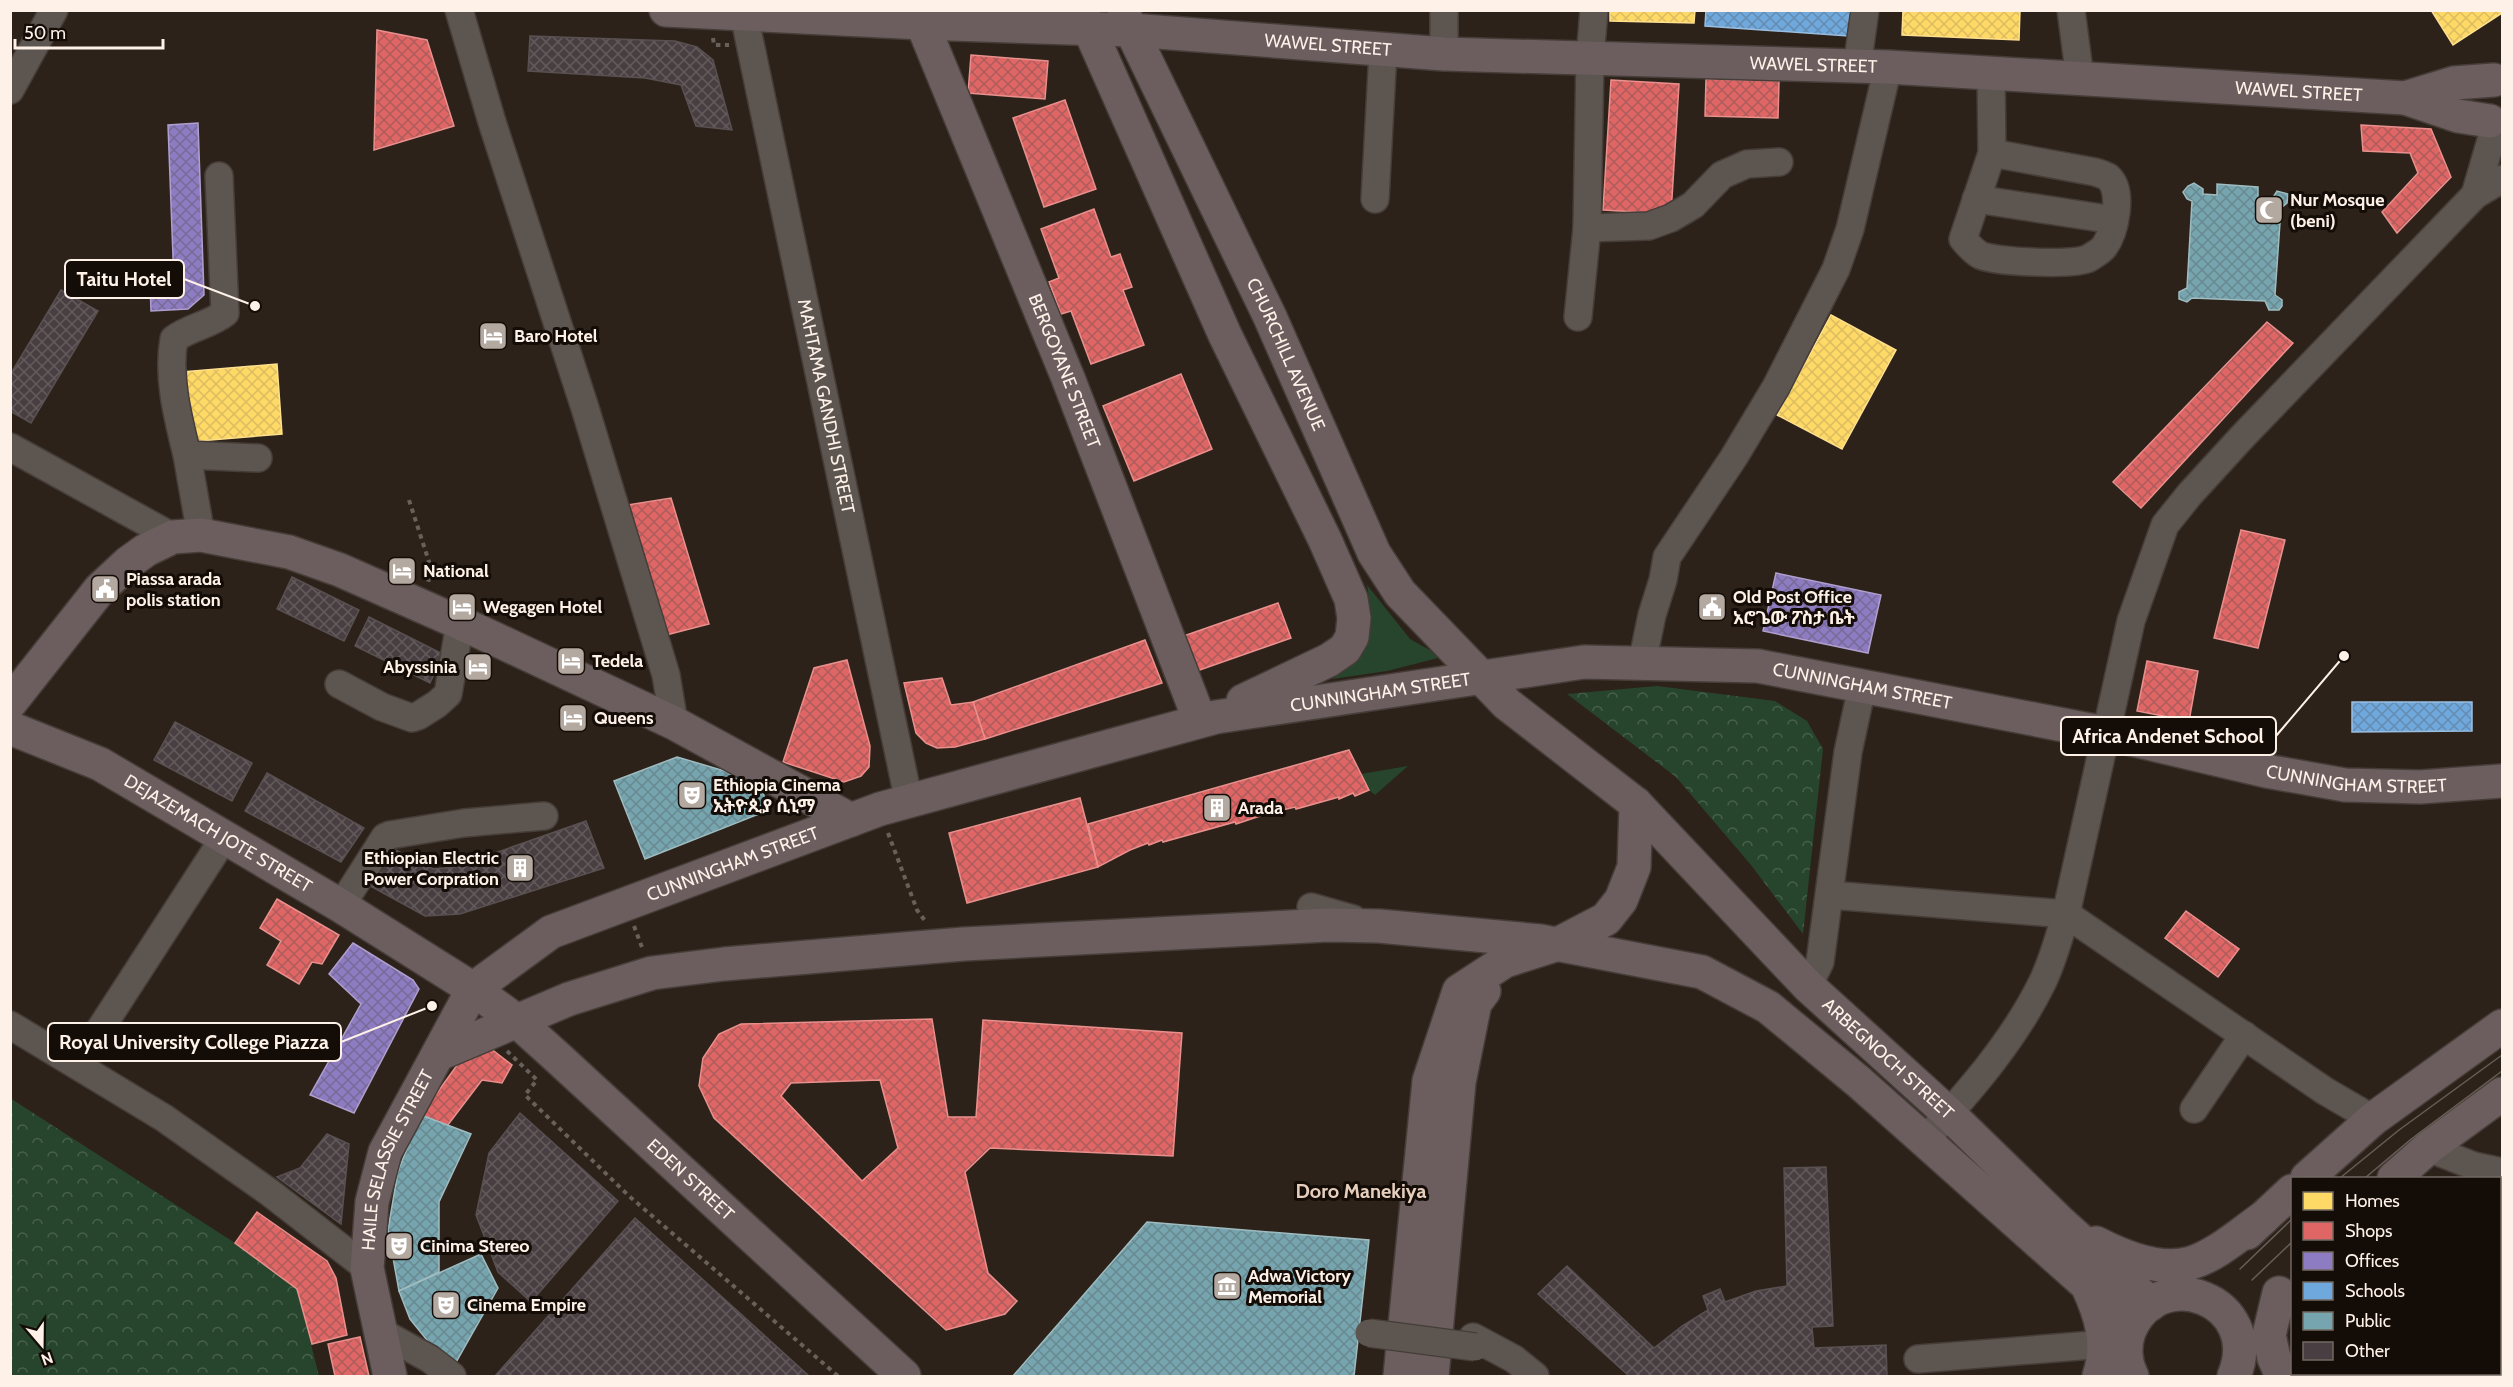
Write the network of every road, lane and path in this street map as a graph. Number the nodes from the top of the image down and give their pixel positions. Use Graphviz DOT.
graph roads {
  1 [pos="54,10"];
  2 [pos="459,10"];
  3 [pos="666,10"];
  4 [pos="1444,10"];
  5 [pos="1594,10"];
  6 [pos="1865,10"];
  7 [pos="2072,10"];
  8 [pos="743,12"];
  9 [pos="1085,19"];
  10 [pos="1127,20"];
  11 [pos="922,23"];
  12 [pos="1383,51"];
  13 [pos="1444,54"];
  14 [pos="1590,57"];
  15 [pos="1872,67"];
  16 [pos="1991,74"];
  17 [pos="2498,75"];
  18 [pos="2080,78"];
  19 [pos="10,90"];
  20 [pos="2405,98"];
  21 [pos="2495,131"];
  22 [pos="1992,153"];
  23 [pos="1779,162"];
  24 [pos="219,176"];
  25 [pos="2502,179"];
  26 [pos="2475,195"];
  27 [pos="1375,199"];
  28 [pos="1976,199"];
  29 [pos="2114,220"];
  30 [pos="1587,228"];
  31 [pos="1578,317"];
  32 [pos="10,447"];
  33 [pos="187,455"];
  34 [pos="258,458"];
  35 [pos="409,500"];
  36 [pos="187,536"];
  37 [pos="424,607"];
  38 [pos="460,623"];
  39 [pos="1642,663"];
  40 [pos="1481,677"];
  41 [pos="339,684"];
  42 [pos="1862,687"];
  43 [pos="10,702"];
  44 [pos="1208,719"];
  45 [pos="674,723"];
  46 [pos="10,728"];
  47 [pos="2105,733"];
  48 [pos="2502,781"];
  49 [pos="1636,804"];
  50 [pos="880,810"];
  51 [pos="544,816"];
  52 [pos="224,838"];
  53 [pos="1830,895"];
  54 [pos="626,903"];
  55 [pos="340,906"];
  56 [pos="1311,907"];
  57 [pos="2066,914"];
  58 [pos="1379,926"];
  59 [pos="1558,944"];
  60 [pos="945,945"];
  61 [pos="1505,961"];
  62 [pos="652,973"];
  63 [pos="1808,986"];
  64 [pos="473,989"];
  65 [pos="10,1024"];
  66 [pos="2502,1026"];
  67 [pos="510,1034"];
  68 [pos="2244,1035"];
  69 [pos="439,1054"];
  70 [pos="77,1065"];
  71 [pos="2502,1094"];
  72 [pos="2194,1109"];
  73 [pos="1949,1114"];
  74 [pos="2373,1119"];
  75 [pos="1924,1141"];
  76 [pos="2428,1148"];
  77 [pos="2502,1172"];
  78 [pos="2309,1177"];
  79 [pos="2396,1177"];
  80 [pos="2291,1192"];
  81 [pos="2263,1218"];
  82 [pos="2061,1223"];
  83 [pos="368,1268"];
  84 [pos="2087,1285"];
  85 [pos="2286,1286"];
  86 [pos="2187,1294"];
  87 [pos="2142,1313"];
  88 [pos="381,1332"];
  89 [pos="1364,1333"];
  90 [pos="2105,1344"];
  91 [pos="1918,1359"];
  92 [pos="2241,1363"];
  93 [pos="2122,1376"];
  94 [pos="390,1377"];
  95 [pos="452,1377"];
  96 [pos="838,1377"];
  97 [pos="904,1377"];
  98 [pos="1400,1377"];
  99 [pos="1432,1377"];
  100 [pos="1535,1377"];
  101 [pos="2282,1377"];
  1 -- 19 [label="street"];
  2 -- 45 [label="street"];
  3 -- 8 [label="main road, WAWEL STREET"];
  4 -- 13 [label="street"];
  5 -- 14 [label="street"];
  6 -- 15 [label="street"];
  7 -- 18 [label="street"];
  8 -- 11 [label="main road, WAWEL STREET"];
  8 -- 50 [label="street, MAHTAMA GANDHI STREET"];
  9 -- 10 [label="main road, WAWEL STREET"];
  9 -- 11 [label="main road, WAWEL STREET"];
  9 -- 44 [label="main road, CUNNINGHAM STREET"];
  10 -- 12 [label="main road, WAWEL STREET"];
  10 -- 40 [label="main road, CHURCHILL AVENUE"];
  11 -- 44 [label="main road, BERGOYANE STREET"];
  12 -- 13 [label="main road, WAWEL STREET"];
  12 -- 27 [label="street"];
  13 -- 14 [label="main road, WAWEL STREET"];
  14 -- 15 [label="main road, WAWEL STREET"];
  14 -- 30 [label="street"];
  15 -- 16 [label="main road, WAWEL STREET"];
  15 -- 39 [label="street"];
  16 -- 18 [label="main road, WAWEL STREET"];
  16 -- 22 [label="street"];
  17 -- 20 [label="main road, WAWEL STREET"];
  17 -- 21 [label="main road"];
  18 -- 20 [label="main road, WAWEL STREET"];
  20 -- 21 [label="main road"];
  21 -- 26 [label="street"];
  22 -- 28 [label="street"];
  22 -- 29 [label="street"];
  23 -- 30 [label="street"];
  24 -- 33 [label="street"];
  25 -- 26 [label="street"];
  26 -- 47 [label="street"];
  28 -- 29 [label="street"];
  28 -- 29 [label="street"];
  30 -- 31 [label="street"];
  32 -- 36 [label="street"];
  33 -- 34 [label="street"];
  33 -- 36 [label="street"];
  35 -- 37 [label="path"];
  36 -- 37 [label="main road"];
  36 -- 43 [label="main road"];
  37 -- 38 [label="main road"];
  38 -- 41 [label="street"];
  38 -- 45 [label="main road"];
  39 -- 40 [label="main road, CUNNINGHAM STREET"];
  39 -- 42 [label="main road, CUNNINGHAM STREET"];
  40 -- 44 [label="main road, CUNNINGHAM STREET"];
  40 -- 49 [label="main road, CHURCHILL AVENUE"];
  42 -- 47 [label="main road, CUNNINGHAM STREET"];
  42 -- 53 [label="street"];
  44 -- 50 [label="main road, CUNNINGHAM STREET"];
  45 -- 50 [label="main road"];
  46 -- 52 [label="main road, DEJAZEMACH JOTE STREET"];
  47 -- 48 [label="main road, CUNNINGHAM STREET"];
  47 -- 57 [label="street"];
  49 -- 59 [label="main road"];
  49 -- 63 [label="main road, ARBEGNOCH STREET"];
  50 -- 54 [label="main road, CUNNINGHAM STREET"];
  50 -- 60 [label="path"];
  51 -- 55 [label="street"];
  52 -- 55 [label="main road, DEJAZEMACH JOTE STREET"];
  52 -- 70 [label="street"];
  53 -- 57 [label="street"];
  53 -- 63 [label="street"];
  54 -- 62 [label="path"];
  54 -- 64 [label="main road, CUNNINGHAM STREET"];
  55 -- 64 [label="main road, DEJAZEMACH JOTE STREET"];
  56 -- 58 [label="street"];
  57 -- 68 [label="street"];
  57 -- 73 [label="street"];
  58 -- 59 [label="main road, ARBEGNOCH STREET"];
  58 -- 60 [label="main road, ARBEGNOCH STREET"];
  59 -- 61 [label="main road"];
  59 -- 75 [label="main road, ARBEGNOCH STREET"];
  60 -- 62 [label="main road, ARBEGNOCH STREET"];
  61 -- 98 [label="main road"];
  61 -- 99 [label="main road"];
  62 -- 67 [label="main road, ARBEGNOCH STREET"];
  63 -- 73 [label="main road, ARBEGNOCH STREET"];
  64 -- 67 [label="main road, EDEN STREET"];
  64 -- 69 [label="main road, CUNNINGHAM STREET"];
  65 -- 70 [label="street"];
  66 -- 74 [label="main road"];
  67 -- 69 [label="main road, ARBEGNOCH STREET"];
  67 -- 96 [label="path"];
  67 -- 97 [label="main road, EDEN STREET"];
  68 -- 72 [label="street"];
  68 -- 74 [label="street"];
  69 -- 83 [label="main road, HAILE SELASSIE STREET"];
  70 -- 83 [label="street"];
  71 -- 76 [label="main road"];
  73 -- 75 [label="street"];
  73 -- 82 [label="main road, ARBEGNOCH STREET"];
  74 -- 78 [label="main road"];
  75 -- 84 [label="main road, ARBEGNOCH STREET"];
  76 -- 77 [label="street"];
  76 -- 79 [label="main road"];
  80 -- 81 [label="main road"];
  81 -- 82 [label="main road"];
  81 -- 86 [label="main road"];
  82 -- 87 [label="main road, ARBEGNOCH STREET"];
  83 -- 88 [label="main road, HAILE SELASSIE STREET"];
  84 -- 87 [label="main road, ARBEGNOCH STREET"];
  84 -- 90 [label="main road"];
  85 -- 92 [label="main road"];
  85 -- 101 [label="main road"];
  86 -- 87 [label="main road"];
  86 -- 92 [label="main road"];
  87 -- 93 [label="main road"];
  88 -- 94 [label="main road, HAILE SELASSIE STREET"];
  88 -- 95 [label="street"];
  89 -- 100 [label="street, bridge"];
  90 -- 91 [label="street"];
  90 -- 93 [label="main road"];
}
